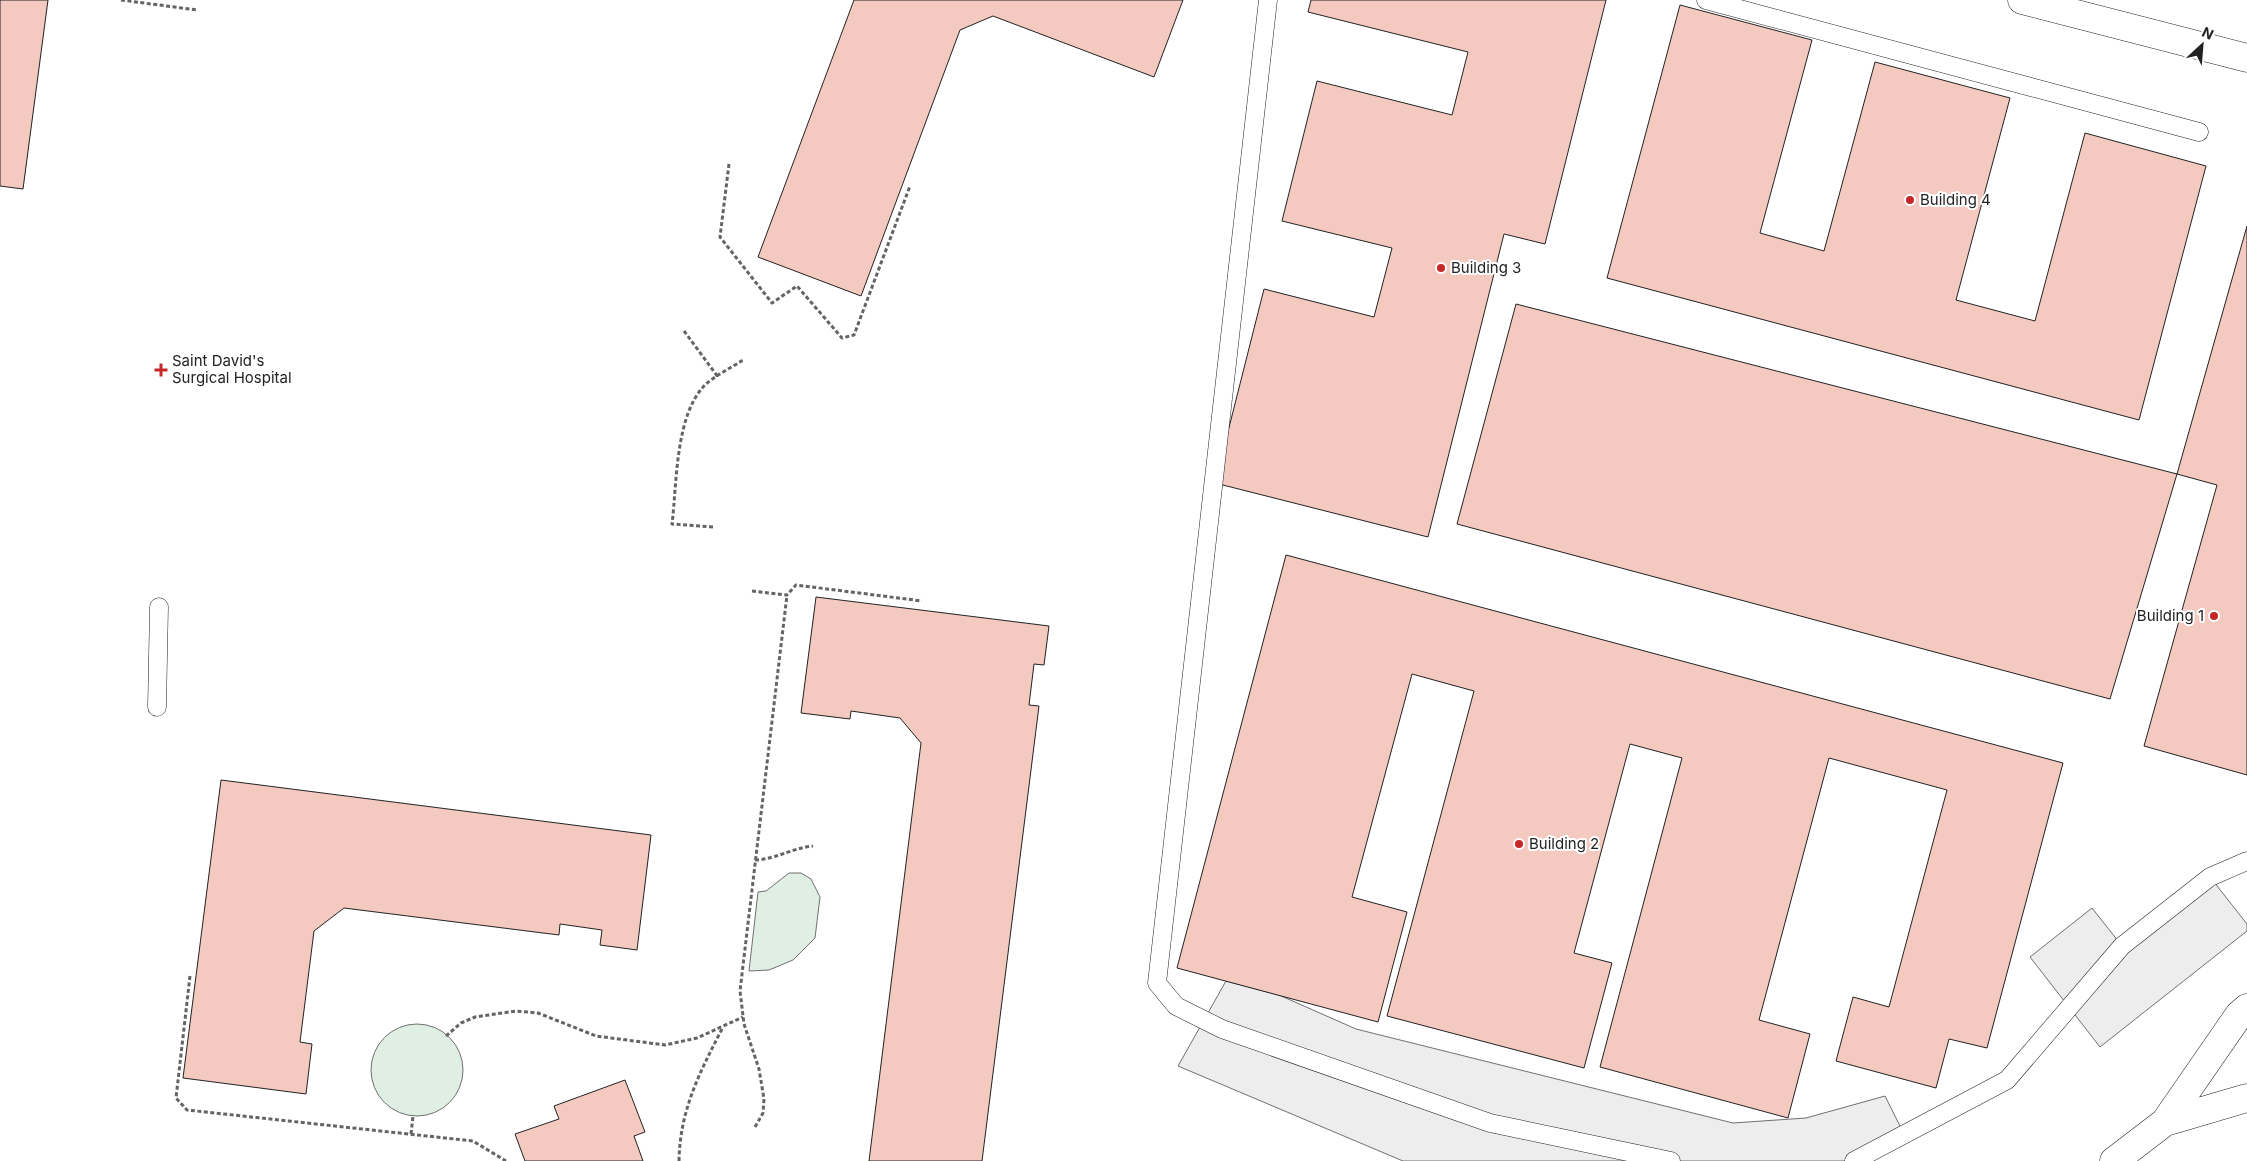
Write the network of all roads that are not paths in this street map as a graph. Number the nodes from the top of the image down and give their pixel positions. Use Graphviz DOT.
graph roads {
  1 [pos="1268,0"];
  2 [pos="1706,0"];
  3 [pos="2022,0"];
  4 [pos="2247,58"];
  5 [pos="2199,132"];
  6 [pos="159,607"];
  7 [pos="158,707"];
  8 [pos="2247,861"];
  9 [pos="2247,1008"];
  10 [pos="2247,1098"];
  11 [pos="2166,1122"];
  12 [pos="1671,1161"];
  13 [pos="1854,1161"];
  14 [pos="2114,1161"];
  1 -- 12 [label="lane"];
  2 -- 5 [label="lane"];
  3 -- 4 [label="main road"];
  6 -- 7 [label="lane"];
  8 -- 13 [label="lane"];
  9 -- 11 [label="main road"];
  10 -- 11 [label="main road"];
  11 -- 14 [label="main road"];
}
